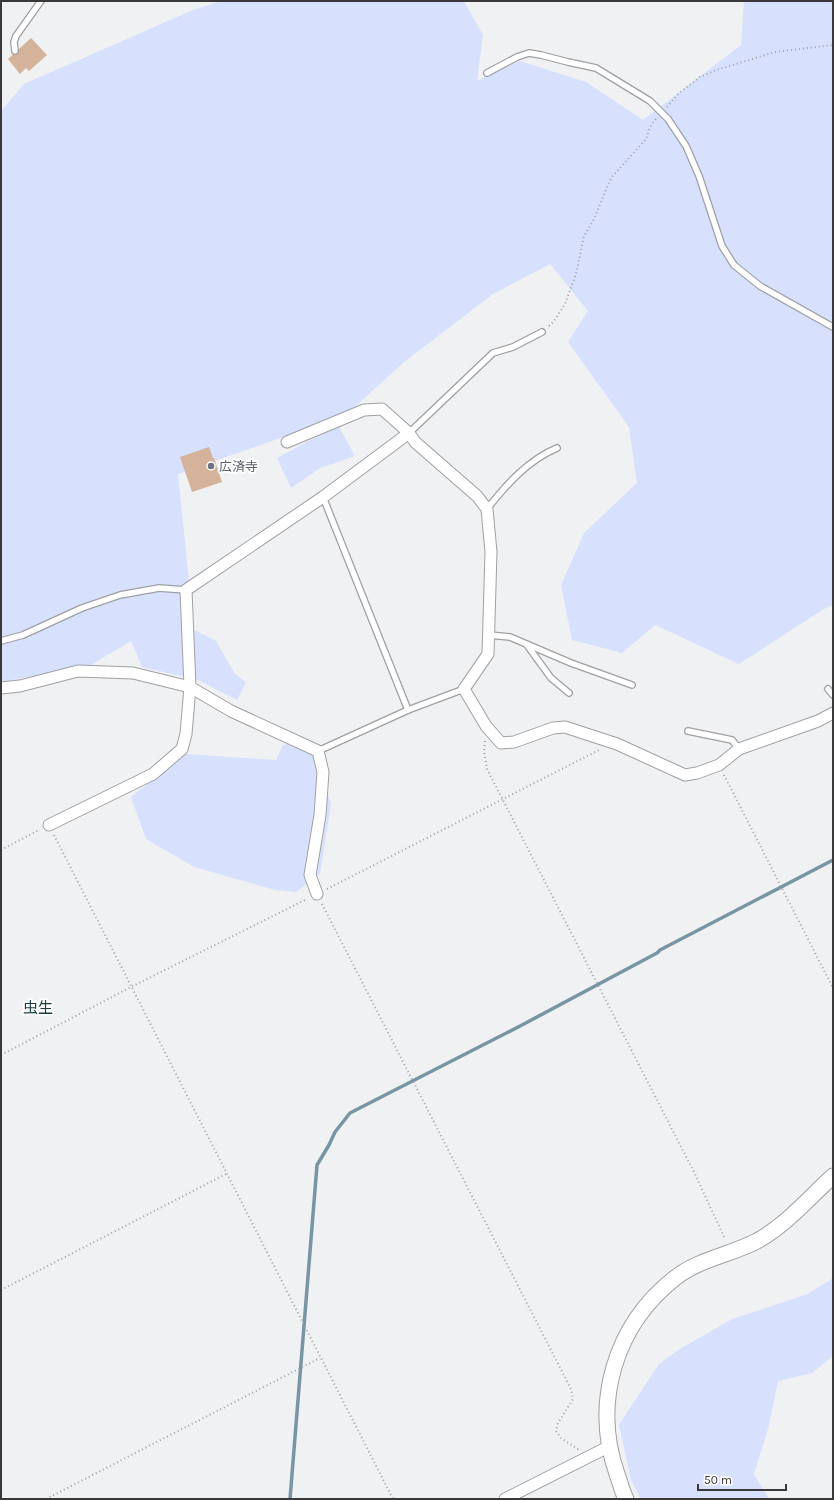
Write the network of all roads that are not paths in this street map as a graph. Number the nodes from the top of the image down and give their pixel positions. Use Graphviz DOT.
graph roads {
  1 [pos="41,1"];
  2 [pos="15,51"];
  3 [pos="487,73"];
  4 [pos="833,327"];
  5 [pos="542,332"];
  6 [pos="409,433"];
  7 [pos="287,442"];
  8 [pos="557,448"];
  9 [pos="323,497"];
  10 [pos="487,509"];
  11 [pos="186,590"];
  12 [pos="489,635"];
  13 [pos="1,640"];
  14 [pos="527,644"];
  15 [pos="632,685"];
  16 [pos="190,687"];
  17 [pos="1,688"];
  18 [pos="464,688"];
  19 [pos="828,689"];
  20 [pos="569,693"];
  21 [pos="833,695"];
  22 [pos="408,710"];
  23 [pos="833,714"];
  24 [pos="688,731"];
  25 [pos="739,749"];
  26 [pos="318,751"];
  27 [pos="49,825"];
  28 [pos="317,894"];
  29 [pos="833,1176"];
  30 [pos="610,1446"];
  31 [pos="505,1499"];
  32 [pos="626,1499"];
  1 -- 2 [label="lane"];
  3 -- 4 [label="lane"];
  5 -- 6 [label="lane"];
  6 -- 7 [label="street"];
  6 -- 9 [label="street"];
  6 -- 10 [label="street"];
  8 -- 10 [label="lane"];
  9 -- 11 [label="street"];
  9 -- 22 [label="lane"];
  10 -- 12 [label="street"];
  11 -- 13 [label="lane"];
  11 -- 16 [label="street"];
  12 -- 14 [label="lane"];
  12 -- 18 [label="street"];
  14 -- 15 [label="lane"];
  14 -- 20 [label="lane"];
  16 -- 17 [label="street"];
  16 -- 26 [label="street"];
  16 -- 27 [label="street"];
  18 -- 22 [label="lane"];
  18 -- 25 [label="street"];
  19 -- 21 [label="lane"];
  22 -- 26 [label="lane"];
  23 -- 25 [label="street"];
  24 -- 25 [label="lane"];
  26 -- 28 [label="street"];
  29 -- 30 [label="main road"];
  30 -- 31 [label="street"];
  30 -- 32 [label="main road"];
}
